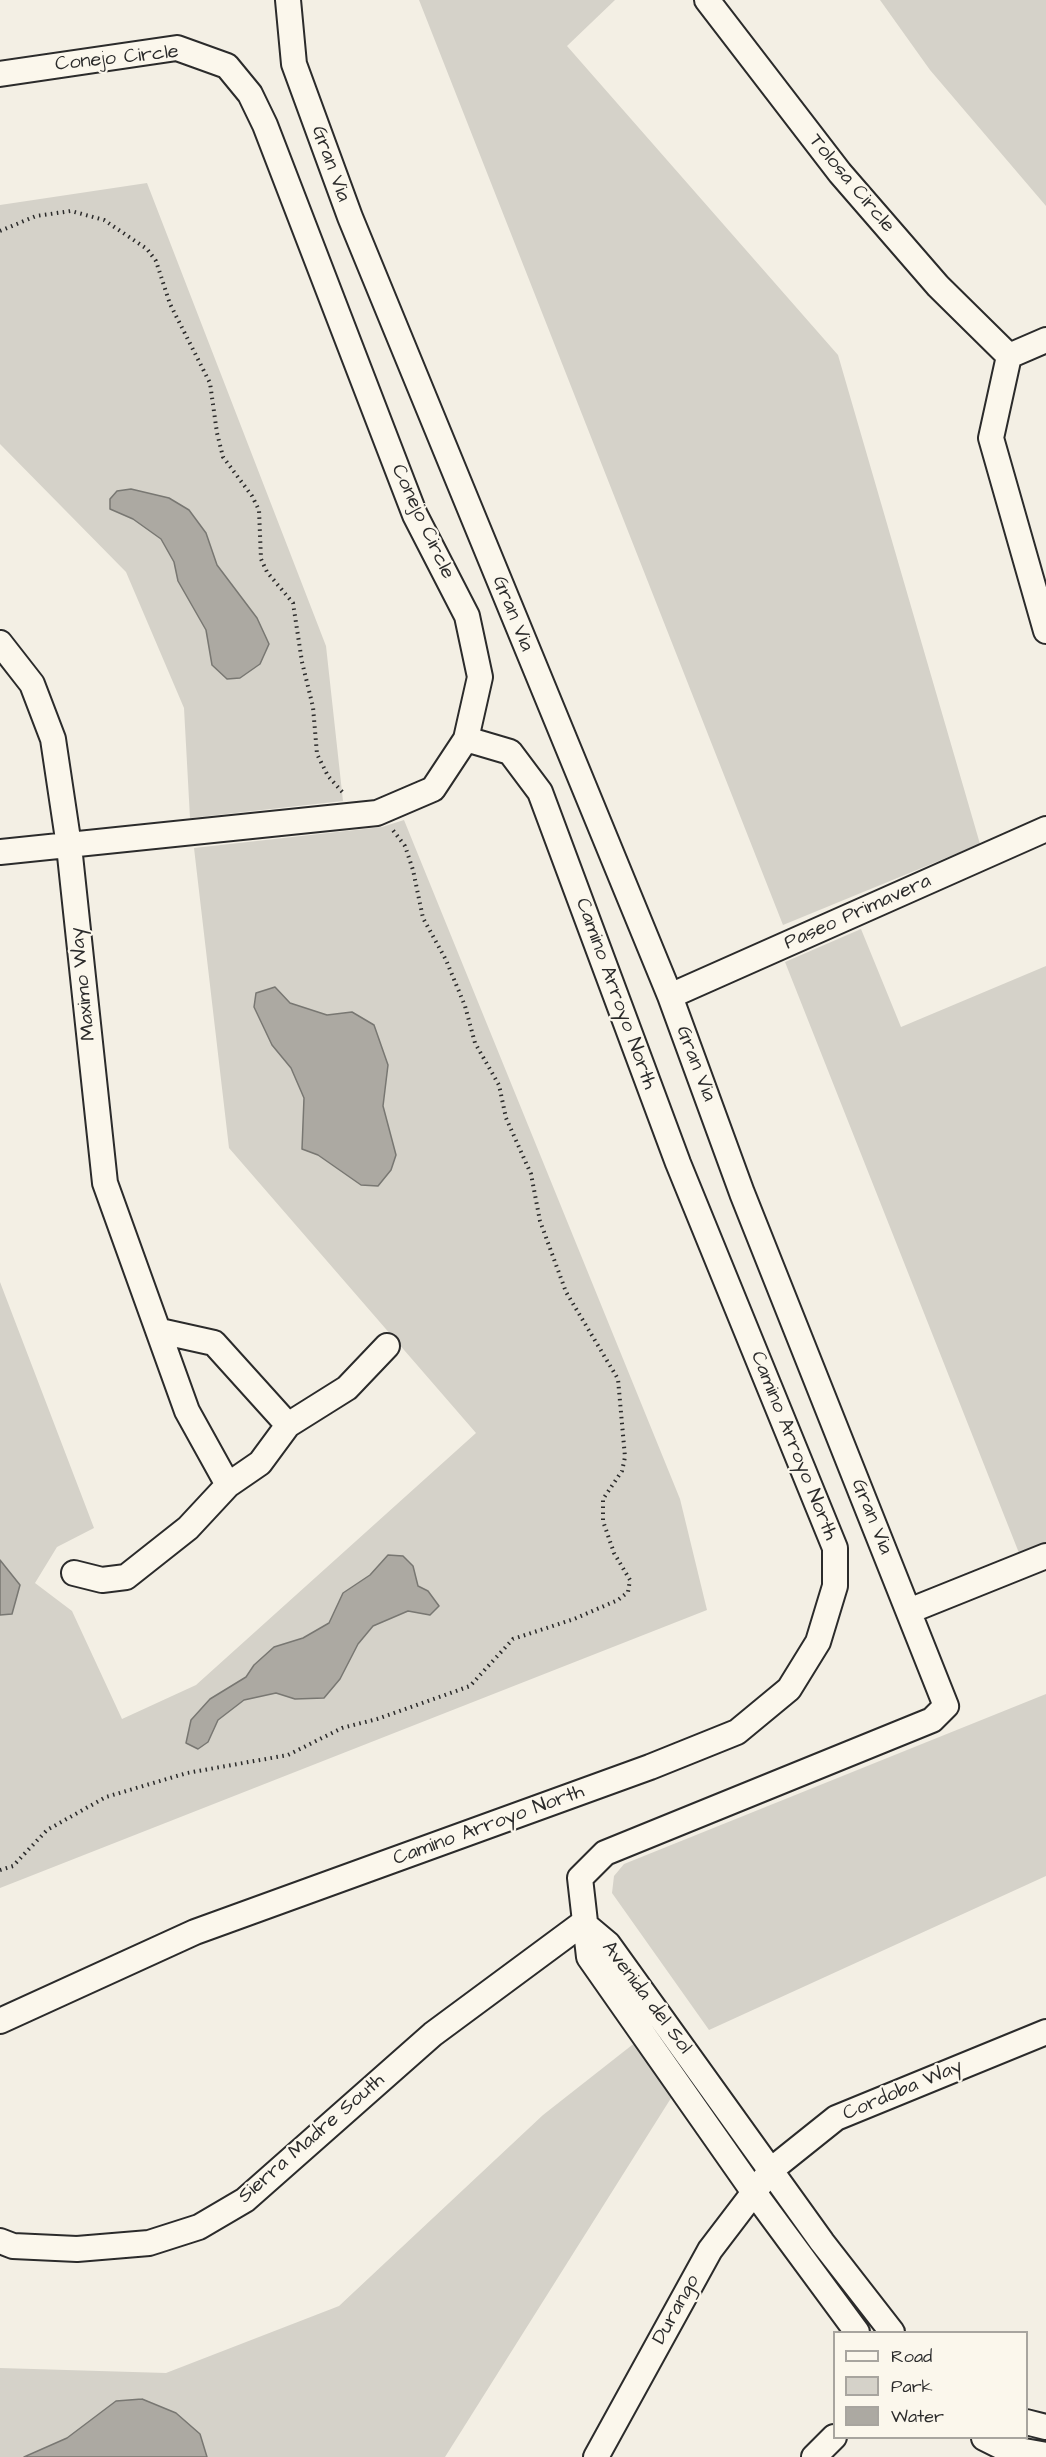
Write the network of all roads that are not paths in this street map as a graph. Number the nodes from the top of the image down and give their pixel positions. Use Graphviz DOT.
graph roads {
  1 [pos="288,0"];
  2 [pos="707,0"];
  3 [pos="0,74"];
  4 [pos="1046,340"];
  5 [pos="1009,356"];
  6 [pos="1046,631"];
  7 [pos="0,643"];
  8 [pos="466,739"];
  9 [pos="1046,829"];
  10 [pos="69,846"];
  11 [pos="0,852"];
  12 [pos="670,996"];
  13 [pos="160,1331"];
  14 [pos="387,1346"];
  15 [pos="288,1425"];
  16 [pos="228,1485"];
  17 [pos="1046,1556"];
  18 [pos="74,1573"];
  19 [pos="909,1611"];
  20 [pos="583,1923"];
  21 [pos="0,2021"];
  22 [pos="1046,2032"];
  23 [pos="771,2170"];
  24 [pos="753,2191"];
  25 [pos="0,2241"];
  26 [pos="856,2331"];
  27 [pos="891,2331"];
  28 [pos="1028,2422"];
  29 [pos="1046,2427"];
  30 [pos="833,2438"];
  31 [pos="986,2439"];
  32 [pos="1046,2455"];
  33 [pos="596,2457"];
  34 [pos="814,2457"];
  1 -- 12 [label="street, Gran Via"];
  2 -- 5 [label="street, Tolosa Circle"];
  3 -- 8 [label="street, Conejo Circle"];
  4 -- 5 [label="street"];
  5 -- 6 [label="street"];
  7 -- 10 [label="street, Maximo Way"];
  8 -- 10 [label="street, Conejo Circle"];
  8 -- 21 [label="street, Camino Arroyo North"];
  9 -- 12 [label="street, Paseo Primavera"];
  10 -- 11 [label="street, Conejo Circle"];
  10 -- 13 [label="street, Maximo Way"];
  12 -- 19 [label="street, Gran Via"];
  13 -- 15 [label="street"];
  13 -- 16 [label="street, Maximo Way"];
  14 -- 15 [label="street"];
  15 -- 16 [label="street"];
  16 -- 18 [label="street"];
  17 -- 19 [label="street"];
  19 -- 20 [label="street, Gran Via"];
  20 -- 23 [label="street, Avenida del Sol"];
  20 -- 24 [label="street, Avenida del Sol"];
  20 -- 25 [label="street, Sierra Madre South"];
  22 -- 23 [label="street, Cordoba Way"];
  23 -- 24 [label="street, Durango"];
  23 -- 27 [label="street, Avenida del Sol"];
  24 -- 26 [label="street, Avenida del Sol"];
  24 -- 33 [label="street, Durango"];
  28 -- 29 [label="street"];
  30 -- 34 [label="street"];
  31 -- 32 [label="street"];
}
